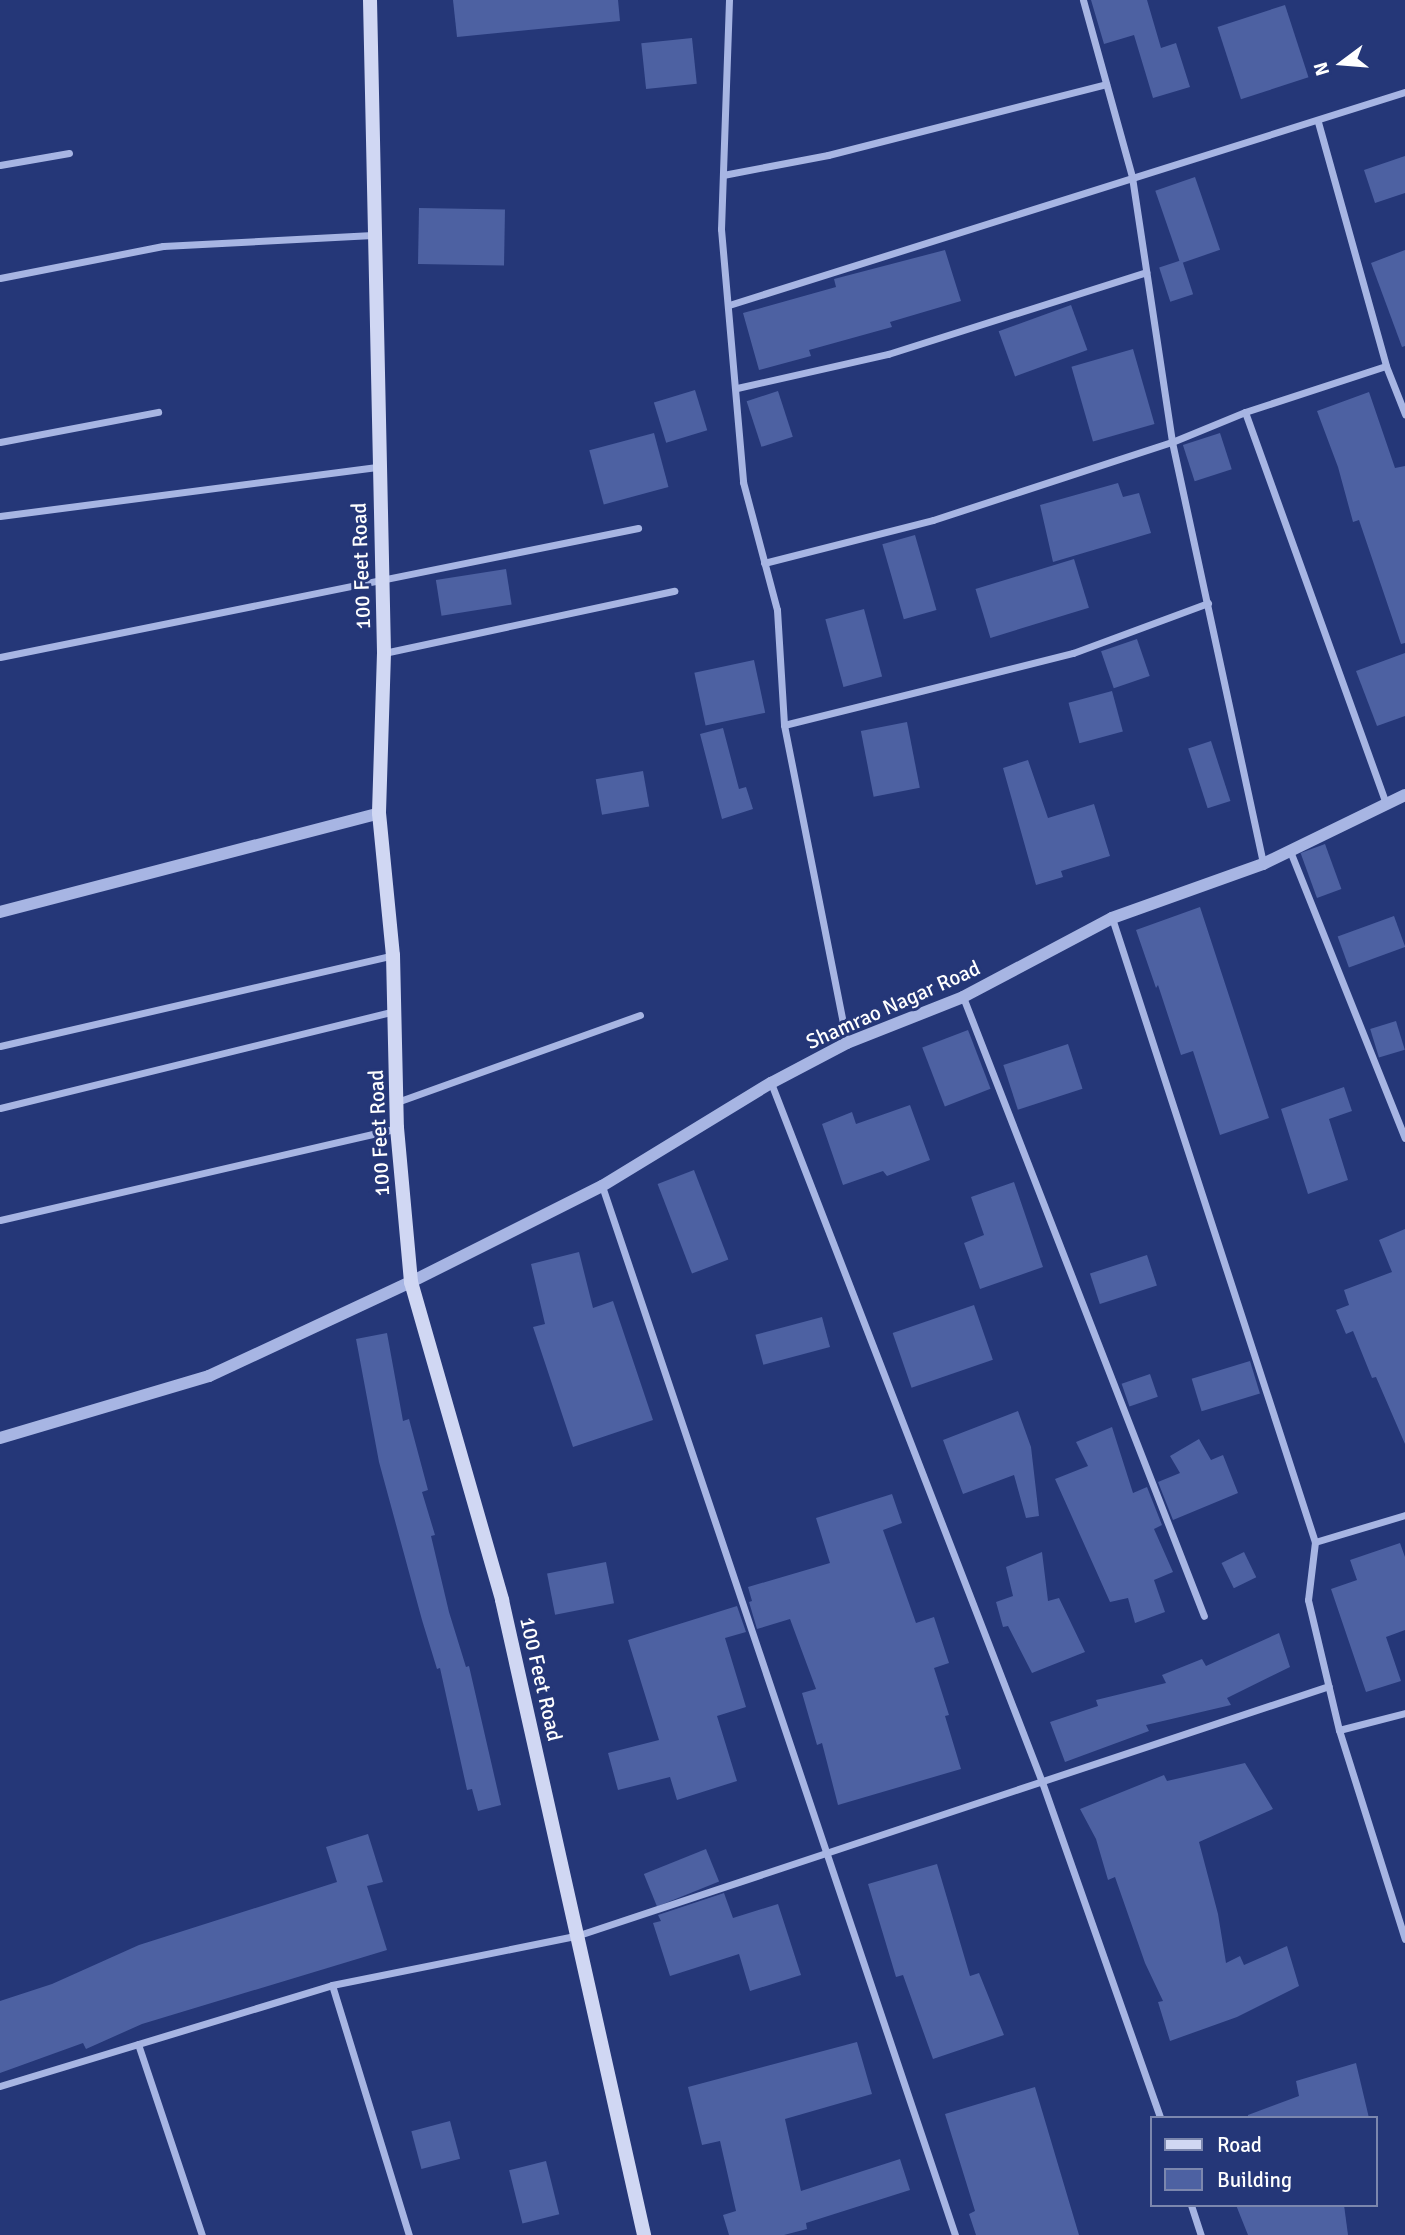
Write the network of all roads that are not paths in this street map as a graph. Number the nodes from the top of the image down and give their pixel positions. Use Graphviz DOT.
graph roads {
  1 [pos="370,0"];
  2 [pos="729,0"];
  3 [pos="1083,0"];
  4 [pos="1106,84"];
  5 [pos="1405,92"];
  6 [pos="1318,122"];
  7 [pos="69,153"];
  8 [pos="0,165"];
  9 [pos="723,175"];
  10 [pos="1132,177"];
  11 [pos="373,235"];
  12 [pos="1146,272"];
  13 [pos="0,278"];
  14 [pos="729,305"];
  15 [pos="1387,366"];
  16 [pos="737,388"];
  17 [pos="158,412"];
  18 [pos="1245,412"];
  19 [pos="1405,414"];
  20 [pos="0,442"];
  21 [pos="1172,442"];
  22 [pos="379,467"];
  23 [pos="0,516"];
  24 [pos="639,528"];
  25 [pos="764,563"];
  26 [pos="382,581"];
  27 [pos="674,591"];
  28 [pos="1208,603"];
  29 [pos="384,653"];
  30 [pos="0,657"];
  31 [pos="784,724"];
  32 [pos="1405,795"];
  33 [pos="1386,804"];
  34 [pos="379,813"];
  35 [pos="1290,851"];
  36 [pos="1264,864"];
  37 [pos="0,912"];
  38 [pos="1112,918"];
  39 [pos="393,955"];
  40 [pos="963,997"];
  41 [pos="394,1011"];
  42 [pos="640,1015"];
  43 [pos="847,1043"];
  44 [pos="0,1046"];
  45 [pos="771,1083"];
  46 [pos="397,1103"];
  47 [pos="0,1108"];
  48 [pos="397,1128"];
  49 [pos="1405,1138"];
  50 [pos="603,1186"];
  51 [pos="0,1220"];
  52 [pos="411,1282"];
  53 [pos="0,1438"];
  54 [pos="1405,1515"];
  55 [pos="1315,1542"];
  56 [pos="1204,1616"];
  57 [pos="1329,1686"];
  58 [pos="1405,1713"];
  59 [pos="1339,1730"];
  60 [pos="1042,1782"];
  61 [pos="827,1853"];
  62 [pos="576,1936"];
  63 [pos="1405,1939"];
  64 [pos="332,1985"];
  65 [pos="138,2044"];
  66 [pos="0,2086"];
  67 [pos="1159,2116"];
  68 [pos="1192,2207"];
  69 [pos="202,2235"];
  70 [pos="409,2235"];
  71 [pos="644,2235"];
  72 [pos="955,2235"];
  73 [pos="1201,2235"];
  1 -- 11 [label="main road, 100 Feet Road"];
  2 -- 9 [label="street"];
  3 -- 4 [label="street"];
  4 -- 9 [label="street"];
  4 -- 10 [label="street"];
  5 -- 6 [label="street"];
  6 -- 10 [label="street"];
  6 -- 15 [label="street"];
  7 -- 8 [label="street"];
  9 -- 14 [label="street"];
  10 -- 12 [label="street"];
  10 -- 14 [label="street"];
  11 -- 13 [label="street"];
  11 -- 22 [label="main road, 100 Feet Road"];
  12 -- 16 [label="street"];
  12 -- 21 [label="street"];
  14 -- 16 [label="street"];
  15 -- 18 [label="street"];
  15 -- 19 [label="street"];
  16 -- 25 [label="street"];
  17 -- 20 [label="street"];
  18 -- 21 [label="street"];
  18 -- 33 [label="street"];
  21 -- 25 [label="street"];
  21 -- 28 [label="street"];
  22 -- 23 [label="street"];
  22 -- 26 [label="main road, 100 Feet Road"];
  24 -- 26 [label="street"];
  25 -- 31 [label="street"];
  26 -- 29 [label="main road, 100 Feet Road"];
  26 -- 30 [label="street"];
  27 -- 29 [label="street"];
  28 -- 31 [label="street"];
  28 -- 36 [label="street"];
  29 -- 34 [label="main road, 100 Feet Road"];
  31 -- 43 [label="street"];
  32 -- 33 [label="street, Shamrao Nagar Road"];
  33 -- 35 [label="street, Shamrao Nagar Road"];
  34 -- 37 [label="street"];
  34 -- 39 [label="main road, 100 Feet Road"];
  35 -- 36 [label="street, Shamrao Nagar Road"];
  35 -- 49 [label="street"];
  36 -- 38 [label="street, Shamrao Nagar Road"];
  38 -- 40 [label="street, Shamrao Nagar Road"];
  38 -- 55 [label="street"];
  39 -- 41 [label="main road, 100 Feet Road"];
  39 -- 44 [label="street"];
  40 -- 43 [label="street, Shamrao Nagar Road"];
  40 -- 56 [label="street"];
  41 -- 46 [label="main road, 100 Feet Road"];
  41 -- 47 [label="street"];
  42 -- 46 [label="street"];
  43 -- 45 [label="street, Shamrao Nagar Road"];
  45 -- 50 [label="street, Shamrao Nagar Road"];
  45 -- 60 [label="street"];
  46 -- 48 [label="main road, 100 Feet Road"];
  48 -- 51 [label="street"];
  48 -- 52 [label="main road, 100 Feet Road"];
  50 -- 52 [label="street, Shamrao Nagar Road"];
  50 -- 61 [label="street"];
  52 -- 53 [label="street, Shamrao Nagar Road"];
  52 -- 62 [label="main road, 100 Feet Road"];
  54 -- 55 [label="street"];
  55 -- 57 [label="street"];
  57 -- 59 [label="street"];
  57 -- 60 [label="street"];
  58 -- 59 [label="street"];
  59 -- 63 [label="street"];
  60 -- 61 [label="street"];
  60 -- 67 [label="street"];
  61 -- 62 [label="street"];
  61 -- 72 [label="street"];
  62 -- 64 [label="street"];
  62 -- 71 [label="main road, 100 Feet Road"];
  64 -- 65 [label="street"];
  64 -- 70 [label="street"];
  65 -- 66 [label="street"];
  65 -- 69 [label="street"];
  68 -- 73 [label="street"];
}
